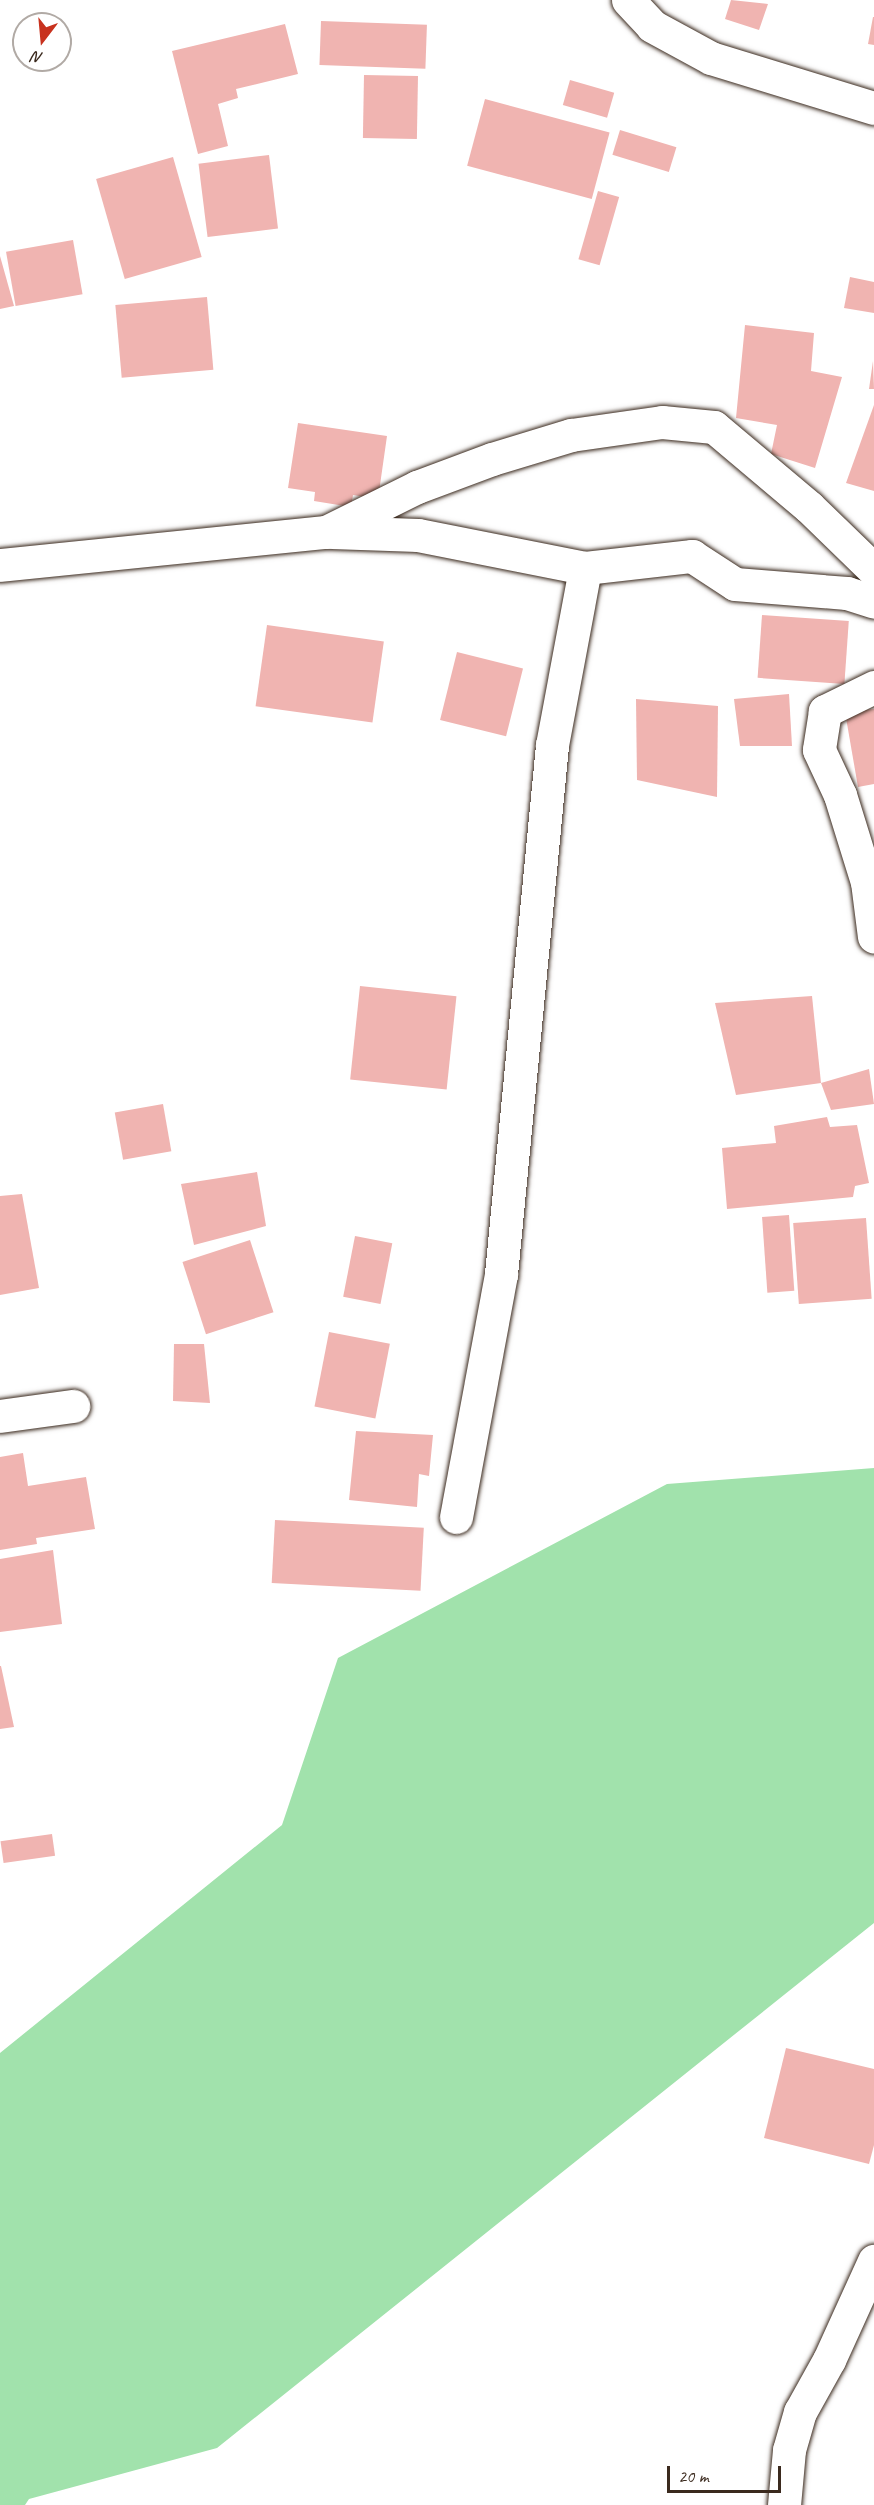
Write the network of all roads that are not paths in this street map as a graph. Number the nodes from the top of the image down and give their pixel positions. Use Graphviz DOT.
graph roads {
  1 [pos="628,0"];
  2 [pos="874,108"];
  3 [pos="326,532"];
  4 [pos="0,566"];
  5 [pos="585,568"];
  6 [pos="874,570"];
  7 [pos="874,602"];
  8 [pos="874,687"];
  9 [pos="874,937"];
  10 [pos="73,1406"];
  11 [pos="0,1416"];
  12 [pos="456,1516"];
  13 [pos="874,2261"];
  14 [pos="784,2505"];
  1 -- 2 [label="street"];
  3 -- 4 [label="street"];
  3 -- 5 [label="street"];
  3 -- 6 [label="street"];
  5 -- 7 [label="street"];
  5 -- 12 [label="street"];
  8 -- 9 [label="street"];
  10 -- 11 [label="street"];
  13 -- 14 [label="street"];
}
